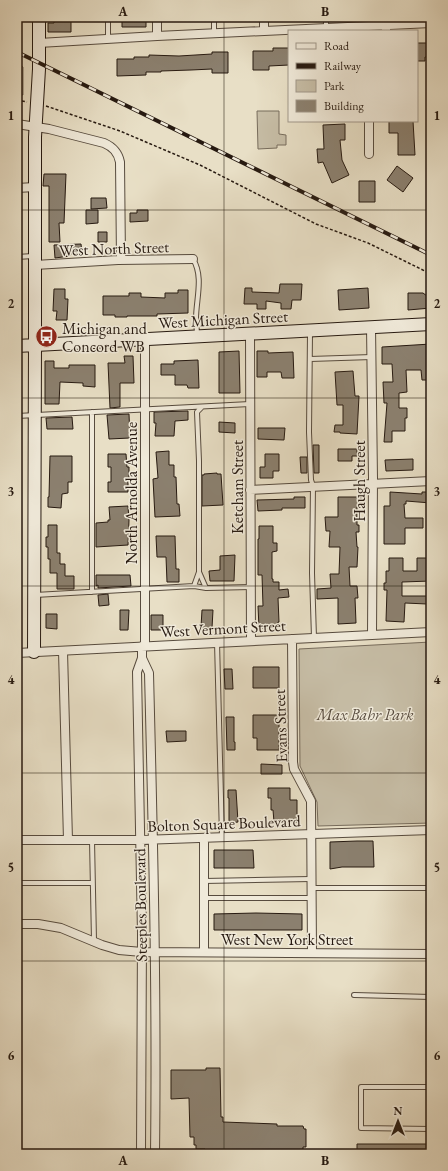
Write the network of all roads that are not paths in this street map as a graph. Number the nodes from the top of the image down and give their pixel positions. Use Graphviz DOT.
graph roads {
  1 [pos="39,17"];
  2 [pos="108,17"];
  3 [pos="157,17"];
  4 [pos="214,17"];
  5 [pos="264,17"];
  6 [pos="326,17"];
  7 [pos="431,23"];
  8 [pos="386,24"];
  9 [pos="326,28"];
  10 [pos="264,31"];
  11 [pos="214,34"];
  12 [pos="157,36"];
  13 [pos="108,39"];
  14 [pos="39,43"];
  15 [pos="369,122"];
  16 [pos="17,124"];
  17 [pos="35,127"];
  18 [pos="369,154"];
  19 [pos="34,187"];
  20 [pos="17,188"];
  21 [pos="17,257"];
  22 [pos="194,259"];
  23 [pos="121,260"];
  24 [pos="35,261"];
  25 [pos="431,324"];
  26 [pos="372,327"];
  27 [pos="310,330"];
  28 [pos="250,333"];
  29 [pos="197,337"];
  30 [pos="145,339"];
  31 [pos="36,345"];
  32 [pos="17,346"];
  33 [pos="372,357"];
  34 [pos="310,358"];
  35 [pos="250,404"];
  36 [pos="202,407"];
  37 [pos="145,409"];
  38 [pos="92,412"];
  39 [pos="35,415"];
  40 [pos="17,416"];
  41 [pos="431,480"];
  42 [pos="373,483"];
  43 [pos="313,486"];
  44 [pos="250,490"];
  45 [pos="199,572"];
  46 [pos="194,586"];
  47 [pos="251,587"];
  48 [pos="206,588"];
  49 [pos="145,589"];
  50 [pos="92,592"];
  51 [pos="34,595"];
  52 [pos="431,632"];
  53 [pos="372,635"];
  54 [pos="314,638"];
  55 [pos="292,639"];
  56 [pos="251,641"];
  57 [pos="217,642"];
  58 [pos="144,646"];
  59 [pos="63,651"];
  60 [pos="34,652"];
  61 [pos="17,653"];
  62 [pos="142,658"];
  63 [pos="431,721"];
  64 [pos="431,728"];
  65 [pos="431,830"];
  66 [pos="311,834"];
  67 [pos="204,838"];
  68 [pos="222,838"];
  69 [pos="17,840"];
  70 [pos="68,840"];
  71 [pos="92,840"];
  72 [pos="141,840"];
  73 [pos="153,840"];
  74 [pos="311,879"];
  75 [pos="204,881"];
  76 [pos="17,883"];
  77 [pos="92,883"];
  78 [pos="311,888"];
  79 [pos="431,888"];
  80 [pos="204,898"];
  81 [pos="312,898"];
  82 [pos="17,924"];
  83 [pos="94,942"];
  84 [pos="142,952"];
  85 [pos="155,952"];
  86 [pos="204,952"];
  87 [pos="312,953"];
  88 [pos="431,954"];
  89 [pos="354,995"];
  90 [pos="431,997"];
  91 [pos="431,1087"];
  92 [pos="431,1128"];
  93 [pos="142,1154"];
  94 [pos="155,1154"];
  1 -- 14 [label="main road"];
  2 -- 13 [label="lane"];
  3 -- 12 [label="street"];
  4 -- 11 [label="lane"];
  5 -- 10 [label="street"];
  6 -- 9 [label="lane"];
  7 -- 8 [label="street"];
  8 -- 9 [label="street"];
  9 -- 10 [label="street"];
  10 -- 11 [label="street"];
  11 -- 12 [label="street"];
  12 -- 13 [label="street"];
  13 -- 14 [label="street"];
  14 -- 17 [label="main road"];
  15 -- 18 [label="street"];
  16 -- 17 [label="street"];
  17 -- 19 [label="main road"];
  17 -- 23 [label="street"];
  19 -- 20 [label="street"];
  19 -- 24 [label="main road"];
  21 -- 24 [label="lane"];
  22 -- 23 [label="street, West North Street"];
  22 -- 29 [label="lane"];
  23 -- 24 [label="street, West North Street"];
  24 -- 31 [label="main road"];
  25 -- 26 [label="main road, West Michigan Street"];
  26 -- 27 [label="main road, West Michigan Street"];
  26 -- 33 [label="street, Haugh Street"];
  27 -- 28 [label="main road, West Michigan Street"];
  27 -- 34 [label="lane"];
  28 -- 29 [label="main road, West Michigan Street"];
  28 -- 35 [label="street, Ketcham Street"];
  29 -- 30 [label="main road, West Michigan Street"];
  30 -- 31 [label="main road, West Michigan Street"];
  30 -- 37 [label="street, North Arnolda Avenue"];
  31 -- 32 [label="main road, West Michigan Street"];
  31 -- 39 [label="main road"];
  33 -- 34 [label="lane"];
  33 -- 42 [label="street, Haugh Street"];
  34 -- 43 [label="lane"];
  35 -- 36 [label="lane"];
  35 -- 44 [label="street, Ketcham Street"];
  36 -- 37 [label="lane"];
  36 -- 45 [label="lane"];
  37 -- 38 [label="lane"];
  37 -- 49 [label="street, North Arnolda Avenue"];
  38 -- 39 [label="lane"];
  38 -- 50 [label="lane"];
  39 -- 40 [label="lane"];
  39 -- 51 [label="main road"];
  41 -- 42 [label="street"];
  42 -- 43 [label="street"];
  42 -- 53 [label="street, Haugh Street"];
  43 -- 44 [label="street"];
  43 -- 54 [label="lane"];
  44 -- 47 [label="street, Ketcham Street"];
  45 -- 46 [label="lane"];
  45 -- 48 [label="lane"];
  46 -- 48 [label="lane"];
  46 -- 49 [label="lane"];
  47 -- 48 [label="lane"];
  47 -- 56 [label="street, Ketcham Street"];
  49 -- 50 [label="lane"];
  49 -- 58 [label="street, North Arnolda Avenue"];
  50 -- 51 [label="lane"];
  51 -- 60 [label="main road"];
  52 -- 53 [label="street, West Vermont Street"];
  53 -- 54 [label="street, West Vermont Street"];
  54 -- 55 [label="street, West Vermont Street"];
  55 -- 56 [label="street, West Vermont Street"];
  55 -- 66 [label="street, Evans Street"];
  56 -- 57 [label="street, West Vermont Street"];
  57 -- 58 [label="street, West Vermont Street"];
  57 -- 68 [label="lane"];
  58 -- 59 [label="street, West Vermont Street"];
  58 -- 62 [label="street, Steeples Boulevard"];
  59 -- 60 [label="street, West Vermont Street"];
  59 -- 70 [label="street"];
  60 -- 61 [label="street, West Vermont Street"];
  62 -- 72 [label="street, Steeples Boulevard"];
  62 -- 73 [label="street, Steeples Boulevard"];
  63 -- 64 [label="lane"];
  65 -- 66 [label="street, Bolton Square Boulevard"];
  66 -- 68 [label="street, Bolton Square Boulevard"];
  66 -- 74 [label="street, Evans Street"];
  67 -- 68 [label="street, Bolton Square Boulevard"];
  67 -- 73 [label="street, Bolton Square Boulevard"];
  67 -- 75 [label="street"];
  69 -- 70 [label="street, Bolton Square Boulevard"];
  70 -- 71 [label="street, Bolton Square Boulevard"];
  71 -- 72 [label="street, Bolton Square Boulevard"];
  71 -- 77 [label="lane"];
  72 -- 73 [label="street, Bolton Square Boulevard"];
  72 -- 84 [label="street, Steeples Boulevard"];
  73 -- 85 [label="street, Steeples Boulevard"];
  74 -- 75 [label="lane"];
  74 -- 78 [label="street, Evans Street"];
  75 -- 80 [label="street"];
  76 -- 77 [label="lane"];
  77 -- 83 [label="lane"];
  78 -- 79 [label="lane"];
  78 -- 81 [label="street, Evans Street"];
  80 -- 81 [label="lane"];
  80 -- 86 [label="street"];
  81 -- 87 [label="street, Evans Street"];
  82 -- 83 [label="street, West New York Street"];
  83 -- 84 [label="street, West New York Street"];
  84 -- 85 [label="street, West New York Street"];
  84 -- 93 [label="street, Steeples Boulevard"];
  85 -- 86 [label="street, West New York Street"];
  85 -- 94 [label="street, Steeples Boulevard"];
  86 -- 87 [label="street, West New York Street"];
  87 -- 88 [label="street, West New York Street"];
  89 -- 90 [label="lane"];
  91 -- 92 [label="lane"];
}
